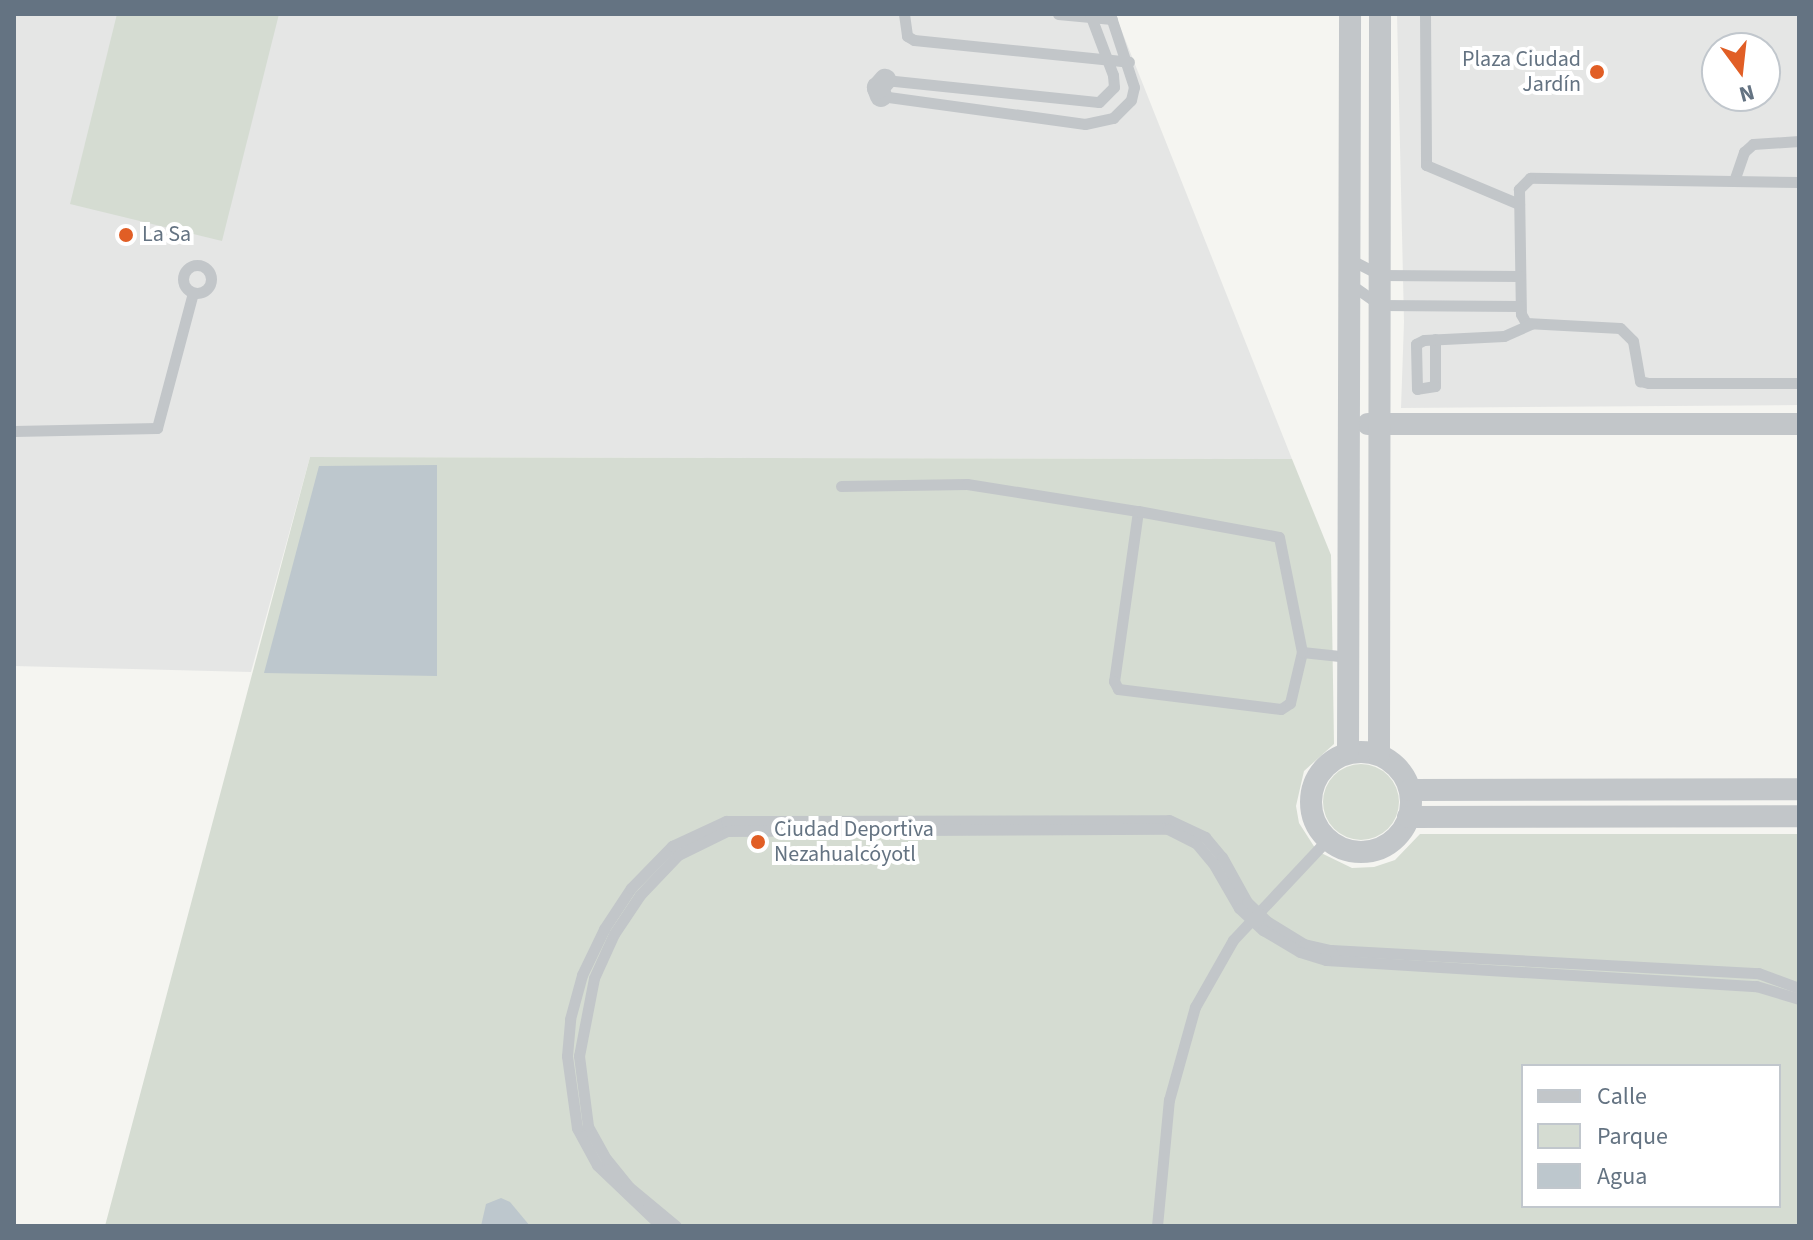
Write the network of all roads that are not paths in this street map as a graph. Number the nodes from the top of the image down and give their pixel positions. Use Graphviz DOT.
graph roads {
  1 [pos="904,14"];
  2 [pos="1058,14"];
  3 [pos="1350,14"];
  4 [pos="1380,14"];
  5 [pos="1425,14"];
  6 [pos="1091,16"];
  7 [pos="1111,17"];
  8 [pos="1129,62"];
  9 [pos="1108,63"];
  10 [pos="1799,141"];
  11 [pos="1734,181"];
  12 [pos="1799,182"];
  13 [pos="1519,204"];
  14 [pos="1353,261"];
  15 [pos="1381,275"];
  16 [pos="1520,276"];
  17 [pos="1353,286"];
  18 [pos="193,293"];
  19 [pos="1380,305"];
  20 [pos="1520,306"];
  21 [pos="1531,324"];
  22 [pos="1435,339"];
  23 [pos="1799,383"];
  24 [pos="1380,424"];
  25 [pos="1799,424"];
  26 [pos="1351,425"];
  27 [pos="14,431"];
  28 [pos="841,486"];
  29 [pos="1138,511"];
  30 [pos="1302,652"];
  31 [pos="1350,657"];
  32 [pos="1348,752"];
  33 [pos="1379,754"];
  34 [pos="1799,789"];
  35 [pos="1410,790"];
  36 [pos="1799,816"];
  37 [pos="1408,817"];
  38 [pos="1327,840"];
  39 [pos="1217,860"];
  40 [pos="1328,955"];
  41 [pos="1799,988"];
  42 [pos="1799,999"];
  43 [pos="661,1226"];
  44 [pos="676,1226"];
  45 [pos="1157,1226"];
  1 -- 9 [label="lane"];
  2 -- 6 [label="lane"];
  3 -- 14 [label="street"];
  4 -- 15 [label="street"];
  5 -- 13 [label="lane"];
  6 -- 7 [label="lane"];
  6 -- 9 [label="lane"];
  7 -- 8 [label="lane"];
  8 -- 9 [label="lane"];
  8 -- 9 [label="lane"];
  10 -- 11 [label="lane"];
  11 -- 12 [label="lane"];
  11 -- 13 [label="lane"];
  13 -- 16 [label="lane"];
  14 -- 15 [label="lane"];
  14 -- 17 [label="street"];
  15 -- 16 [label="lane"];
  15 -- 19 [label="street"];
  16 -- 20 [label="lane"];
  17 -- 19 [label="lane"];
  17 -- 26 [label="street"];
  18 -- 27 [label="lane"];
  19 -- 20 [label="lane"];
  19 -- 24 [label="street"];
  20 -- 21 [label="lane"];
  21 -- 22 [label="lane"];
  21 -- 23 [label="lane"];
  24 -- 25 [label="street"];
  24 -- 26 [label="street"];
  24 -- 33 [label="street"];
  26 -- 31 [label="street"];
  28 -- 29 [label="lane"];
  29 -- 30 [label="lane"];
  29 -- 30 [label="lane"];
  30 -- 31 [label="lane"];
  31 -- 32 [label="street"];
  32 -- 33 [label="street"];
  32 -- 38 [label="street"];
  33 -- 35 [label="street"];
  34 -- 35 [label="street"];
  35 -- 37 [label="street"];
  36 -- 37 [label="street"];
  37 -- 38 [label="street"];
  38 -- 45 [label="lane"];
  39 -- 40 [label="lane, bridge"];
  39 -- 43 [label="lane"];
  39 -- 44 [label="lane"];
  40 -- 41 [label="lane"];
  40 -- 42 [label="lane"];
}
